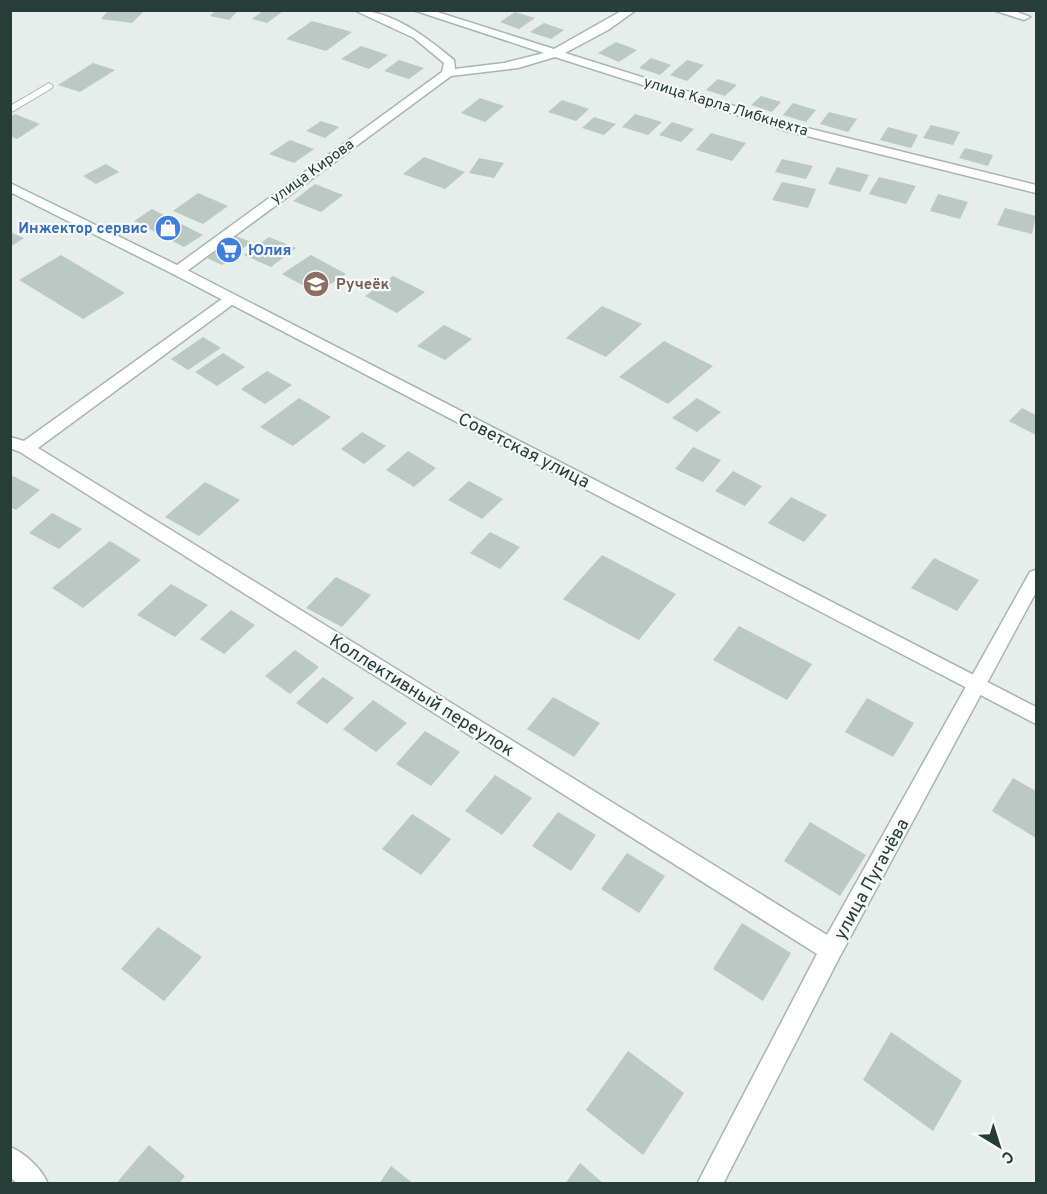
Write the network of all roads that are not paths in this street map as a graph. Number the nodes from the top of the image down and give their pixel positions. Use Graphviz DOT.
graph roads {
  1 [pos="359,10"];
  2 [pos="418,10"];
  3 [pos="631,10"];
  4 [pos="998,10"];
  5 [pos="1024,17"];
  6 [pos="555,53"];
  7 [pos="447,73"];
  8 [pos="49,86"];
  9 [pos="10,110"];
  10 [pos="10,187"];
  11 [pos="1036,189"];
  12 [pos="178,271"];
  13 [pos="231,298"];
  14 [pos="18,445"];
  15 [pos="1036,577"];
  16 [pos="978,684"];
  17 [pos="1036,716"];
  18 [pos="831,950"];
  19 [pos="10,1159"];
  20 [pos="36,1184"];
  21 [pos="709,1184"];
  1 -- 7 [label="street"];
  2 -- 6 [label="street, улица Карла Либкнехта"];
  3 -- 6 [label="street"];
  4 -- 5 [label="street"];
  6 -- 7 [label="street"];
  6 -- 11 [label="street, улица Карла Либкнехта"];
  7 -- 12 [label="street, улица Кирова"];
  8 -- 9 [label="lane"];
  10 -- 12 [label="street, Советская улица"];
  12 -- 13 [label="street, Советская улица"];
  13 -- 14 [label="street"];
  13 -- 16 [label="street, Советская улица"];
  14 -- 18 [label="street, Коллективный переулок"];
  15 -- 16 [label="street, улица Пугачёва"];
  16 -- 17 [label="street, Советская улица"];
  16 -- 18 [label="street, улица Пугачёва"];
  18 -- 21 [label="street, улица Пугачёва"];
  19 -- 20 [label="street"];
}
